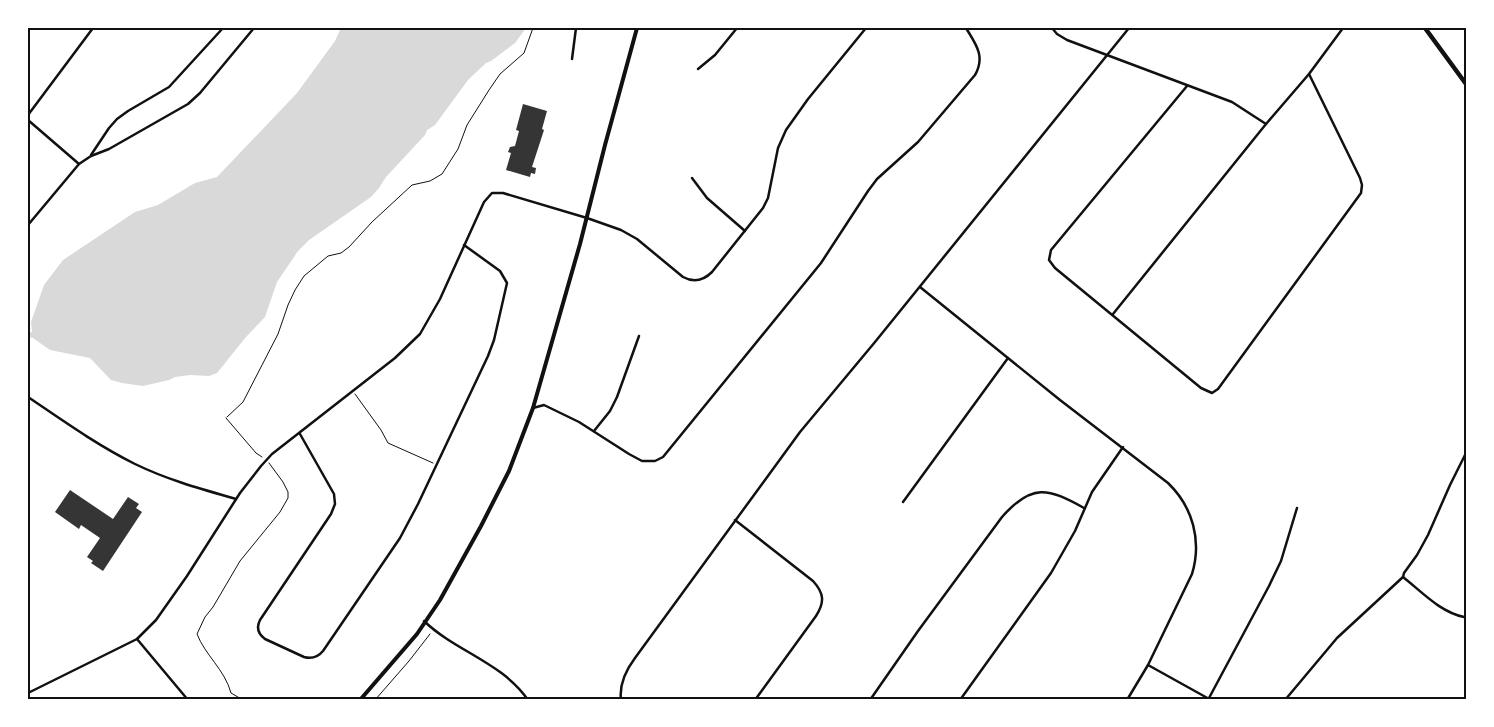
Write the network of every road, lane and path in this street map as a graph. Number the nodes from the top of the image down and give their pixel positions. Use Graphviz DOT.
graph roads {
  1 [pos="93,28"];
  2 [pos="223,28"];
  3 [pos="254,28"];
  4 [pos="533,28"];
  5 [pos="576,28"];
  6 [pos="637,28"];
  7 [pos="737,28"];
  8 [pos="866,28"];
  9 [pos="966,28"];
  10 [pos="1052,28"];
  11 [pos="1130,28"];
  12 [pos="1343,28"];
  13 [pos="1425,28"];
  14 [pos="1107,55"];
  15 [pos="572,59"];
  16 [pos="698,69"];
  17 [pos="1309,74"];
  18 [pos="1466,84"];
  19 [pos="1187,86"];
  20 [pos="28,115"];
  21 [pos="28,120"];
  22 [pos="1266,124"];
  23 [pos="91,156"];
  24 [pos="79,164"];
  25 [pos="692,178"];
  26 [pos="587,218"];
  27 [pos="28,224"];
  28 [pos="745,231"];
  29 [pos="464,245"];
  30 [pos="920,287"];
  31 [pos="1113,314"];
  32 [pos="639,336"];
  33 [pos="1008,358"];
  34 [pos="353,392"];
  35 [pos="28,397"];
  36 [pos="533,408"];
  37 [pos="594,431"];
  38 [pos="300,434"];
  39 [pos="1122,447"];
  40 [pos="1466,453"];
  41 [pos="266,460"];
  42 [pos="436,465"];
  43 [pos="236,499"];
  44 [pos="903,502"];
  45 [pos="1084,508"];
  46 [pos="1297,508"];
  47 [pos="736,520"];
  48 [pos="1403,577"];
  49 [pos="1464,617"];
  50 [pos="424,621"];
  51 [pos="430,634"];
  52 [pos="137,639"];
  53 [pos="1148,665"];
  54 [pos="28,694"];
  55 [pos="1210,699"];
  56 [pos="188,700"];
  57 [pos="243,700"];
  58 [pos="360,700"];
  59 [pos="375,700"];
  60 [pos="528,700"];
  61 [pos="621,700"];
  62 [pos="755,700"];
  63 [pos="870,700"];
  64 [pos="960,700"];
  65 [pos="1127,700"];
  66 [pos="1285,700"];
  1 -- 20 [label="street"];
  2 -- 23 [label="street"];
  3 -- 23 [label="street"];
  4 -- 41 [label="path"];
  5 -- 15 [label="street"];
  6 -- 26 [label="main road"];
  7 -- 16 [label="street"];
  8 -- 28 [label="street"];
  9 -- 37 [label="street"];
  10 -- 14 [label="street"];
  11 -- 14 [label="street"];
  12 -- 17 [label="street"];
  13 -- 18 [label="main road"];
  14 -- 19 [label="street"];
  14 -- 30 [label="street"];
  17 -- 22 [label="street"];
  17 -- 31 [label="street"];
  19 -- 22 [label="street"];
  19 -- 31 [label="street"];
  21 -- 24 [label="street"];
  22 -- 31 [label="street"];
  23 -- 24 [label="street"];
  24 -- 27 [label="street"];
  25 -- 28 [label="street"];
  26 -- 28 [label="street"];
  26 -- 29 [label="street"];
  26 -- 36 [label="main road"];
  29 -- 34 [label="street"];
  29 -- 42 [label="street"];
  30 -- 33 [label="street"];
  30 -- 47 [label="street"];
  32 -- 37 [label="street"];
  33 -- 39 [label="street"];
  33 -- 44 [label="street"];
  34 -- 38 [label="street"];
  34 -- 42 [label="path"];
  35 -- 43 [label="street"];
  36 -- 37 [label="street"];
  36 -- 50 [label="main road"];
  38 -- 41 [label="street"];
  38 -- 42 [label="street"];
  39 -- 45 [label="street"];
  39 -- 53 [label="street"];
  40 -- 48 [label="street"];
  41 -- 43 [label="street"];
  41 -- 57 [label="path"];
  43 -- 52 [label="street"];
  45 -- 63 [label="street"];
  45 -- 64 [label="street"];
  46 -- 55 [label="street"];
  47 -- 61 [label="street"];
  47 -- 62 [label="street"];
  48 -- 49 [label="street"];
  48 -- 66 [label="street"];
  50 -- 58 [label="main road"];
  50 -- 60 [label="street"];
  51 -- 59 [label="path"];
  52 -- 54 [label="street"];
  52 -- 56 [label="street"];
  53 -- 55 [label="street"];
  53 -- 65 [label="street"];
}
